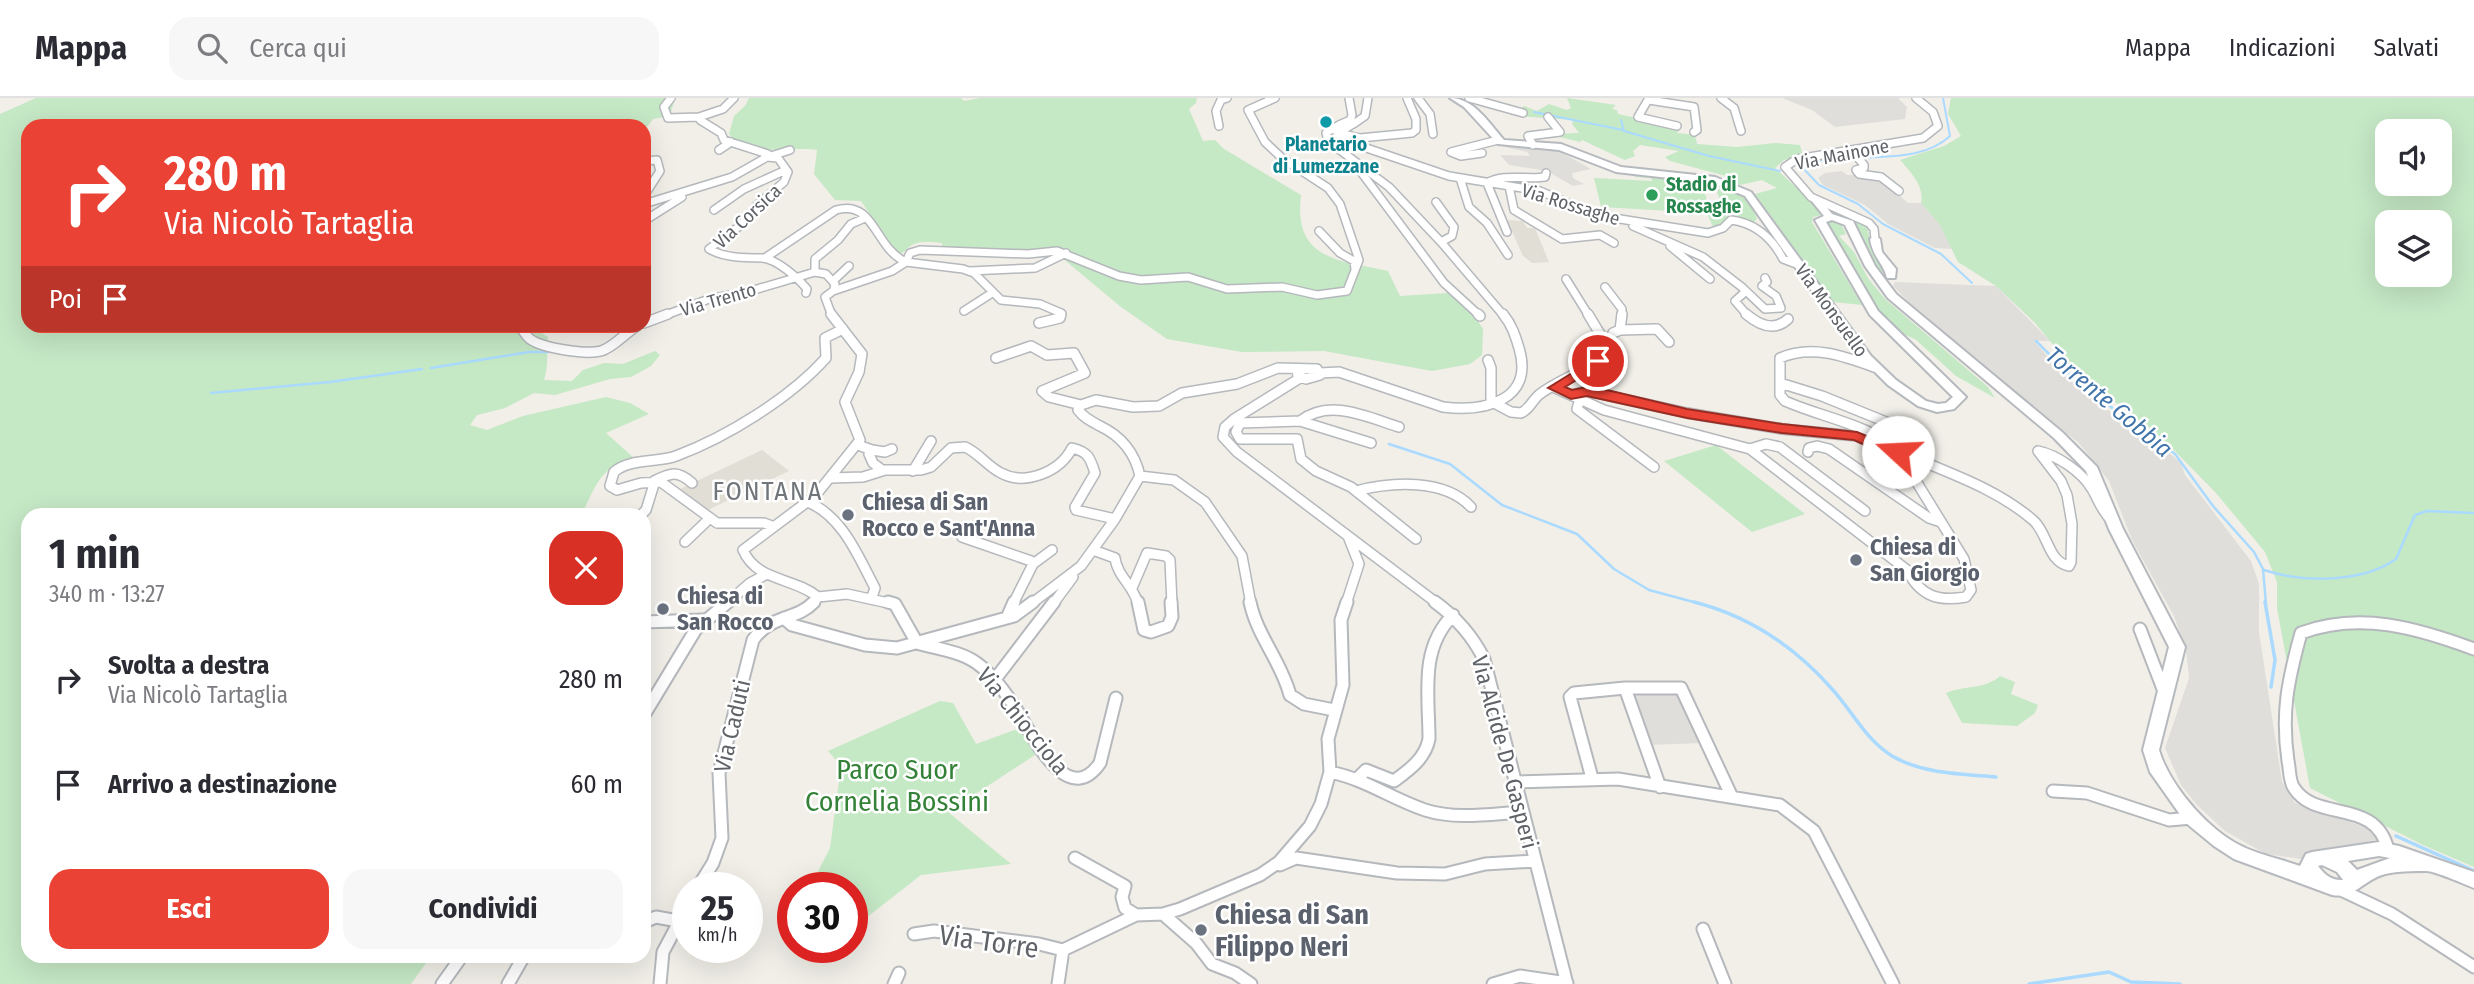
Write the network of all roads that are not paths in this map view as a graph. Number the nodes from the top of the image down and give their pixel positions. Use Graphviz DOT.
graph roads {
  1 [pos="671,98"];
  2 [pos="734,98"];
  3 [pos="1227,98"];
  4 [pos="1275,98"];
  5 [pos="1349,98"];
  6 [pos="1368,98"];
  7 [pos="1407,98"];
  8 [pos="1418,98"];
  9 [pos="1454,98"];
  10 [pos="1469,98"];
  11 [pos="1721,98"];
  12 [pos="1916,98"];
  13 [pos="1649,99"];
  14 [pos="1523,113"];
  15 [pos="699,117"];
  16 [pos="1548,117"];
  17 [pos="1347,125"];
  18 [pos="1219,126"];
  19 [pos="1677,126"];
  20 [pos="1741,131"];
  21 [pos="1694,132"];
  22 [pos="1433,134"];
  23 [pos="1497,140"];
  24 [pos="731,142"];
  25 [pos="1533,145"];
  26 [pos="719,150"];
  27 [pos="790,150"];
  28 [pos="1482,153"];
  29 [pos="1856,155"];
  30 [pos="769,157"];
  31 [pos="651,160"];
  32 [pos="1360,165"];
  33 [pos="786,170"];
  34 [pos="1546,173"];
  35 [pos="1460,178"];
  36 [pos="1487,183"];
  37 [pos="651,185"];
  38 [pos="1509,186"];
  39 [pos="690,191"];
  40 [pos="1899,191"];
  41 [pos="1816,200"];
  42 [pos="651,202"];
  43 [pos="849,202"];
  44 [pos="1436,202"];
  45 [pos="833,209"];
  46 [pos="714,210"];
  47 [pos="651,216"];
  48 [pos="866,218"];
  49 [pos="1616,219"];
  50 [pos="1319,231"];
  51 [pos="1507,232"];
  52 [pos="1875,239"];
  53 [pos="1665,240"];
  54 [pos="1441,242"];
  55 [pos="1614,243"];
  56 [pos="1066,253"];
  57 [pos="1508,256"];
  58 [pos="765,258"];
  59 [pos="906,262"];
  60 [pos="1799,265"];
  61 [pos="849,266"];
  62 [pos="1356,269"];
  63 [pos="969,271"];
  64 [pos="814,272"];
  65 [pos="1879,275"];
  66 [pos="793,276"];
  67 [pos="1765,278"];
  68 [pos="1566,279"];
  69 [pos="1710,279"];
  70 [pos="833,285"];
  71 [pos="1605,287"];
  72 [pos="1745,290"];
  73 [pos="992,293"];
  74 [pos="825,297"];
  75 [pos="964,311"];
  76 [pos="1480,316"];
  77 [pos="1788,319"];
  78 [pos="651,320"];
  79 [pos="1039,323"];
  80 [pos="843,329"];
  81 [pos="1620,330"];
  82 [pos="526,333"];
  83 [pos="623,333"];
  84 [pos="1669,342"];
  85 [pos="1609,349"];
  86 [pos="1859,350"];
  87 [pos="1837,355"];
  88 [pos="996,358"];
  89 [pos="1488,360"];
  90 [pos="1874,366"];
  91 [pos="1299,374"];
  92 [pos="1780,383"];
  93 [pos="1555,388"];
  94 [pos="1575,397"];
  95 [pos="1496,404"];
  96 [pos="1081,405"];
  97 [pos="1237,421"];
  98 [pos="1300,421"];
  99 [pos="1891,424"];
  100 [pos="1399,427"];
  101 [pos="931,441"];
  102 [pos="1371,443"];
  103 [pos="858,444"];
  104 [pos="892,449"];
  105 [pos="1750,449"];
  106 [pos="872,450"];
  107 [pos="1808,452"];
  108 [pos="1899,455"];
  109 [pos="1654,467"];
  110 [pos="882,470"];
  111 [pos="913,471"];
  112 [pos="1140,476"];
  113 [pos="830,478"];
  114 [pos="654,481"];
  115 [pos="692,483"];
  116 [pos="1356,491"];
  117 [pos="808,502"];
  118 [pos="1471,507"];
  119 [pos="647,508"];
  120 [pos="1865,511"];
  121 [pos="709,519"];
  122 [pos="1115,519"];
  123 [pos="1941,522"];
  124 [pos="2114,522"];
  125 [pos="772,526"];
  126 [pos="1348,536"];
  127 [pos="961,537"];
  128 [pos="1416,539"];
  129 [pos="685,542"];
  130 [pos="1052,550"];
  131 [pos="1093,550"];
  132 [pos="1379,559"];
  133 [pos="1033,564"];
  134 [pos="1359,564"];
  135 [pos="1077,570"];
  136 [pos="765,575"];
  137 [pos="1132,589"];
  138 [pos="818,597"];
  139 [pos="872,597"];
  140 [pos="1453,615"];
  141 [pos="783,618"];
  142 [pos="1007,618"];
  143 [pos="703,620"];
  144 [pos="651,622"];
  145 [pos="2140,629"];
  146 [pos="917,643"];
  147 [pos="2474,649"];
  148 [pos="993,682"];
  149 [pos="1625,688"];
  150 [pos="2165,694"];
  151 [pos="1116,698"];
  152 [pos="651,704"];
  153 [pos="1334,710"];
  154 [pos="1330,772"];
  155 [pos="1359,777"];
  156 [pos="1592,778"];
  157 [pos="1516,782"];
  158 [pos="1660,787"];
  159 [pos="2053,791"];
  160 [pos="1731,796"];
  161 [pos="1522,812"];
  162 [pos="2192,818"];
  163 [pos="2388,850"];
  164 [pos="1075,858"];
  165 [pos="1535,861"];
  166 [pos="2310,864"];
  167 [pos="2429,865"];
  168 [pos="2375,868"];
  169 [pos="1266,871"];
  170 [pos="706,872"];
  171 [pos="2474,880"];
  172 [pos="2338,885"];
  173 [pos="1130,918"];
  174 [pos="1167,918"];
  175 [pos="651,919"];
  176 [pos="672,920"];
  177 [pos="1703,929"];
  178 [pos="672,932"];
  179 [pos="914,933"];
  180 [pos="1063,950"];
  181 [pos="457,963"];
  182 [pos="520,963"];
  183 [pos="2474,967"];
  184 [pos="1567,983"];
  185 [pos="442,984"];
  186 [pos="508,984"];
  187 [pos="660,984"];
  188 [pos="1058,984"];
  189 [pos="1251,984"];
  190 [pos="1493,984"];
  191 [pos="1725,984"];
  192 [pos="1893,984"];
  1 -- 15 [label="street"];
  2 -- 15 [label="street"];
  3 -- 18 [label="street"];
  4 -- 62 [label="street"];
  5 -- 17 [label="street"];
  6 -- 17 [label="street"];
  7 -- 17 [label="street"];
  8 -- 22 [label="street"];
  9 -- 23 [label="main road"];
  10 -- 14 [label="street"];
  11 -- 20 [label="street"];
  12 -- 29 [label="street, Via Mainone"];
  13 -- 19 [label="street"];
  13 -- 21 [label="street"];
  15 -- 24 [label="street, Via Corsica"];
  16 -- 25 [label="street"];
  17 -- 32 [label="street"];
  17 -- 35 [label="street, Via Rossaghe"];
  23 -- 25 [label="main road, Via Monsuello"];
  23 -- 28 [label="street"];
  24 -- 26 [label="street"];
  24 -- 30 [label="street, Via Corsica"];
  25 -- 60 [label="main road, Via Monsuello"];
  27 -- 30 [label="street, Via Corsica"];
  29 -- 40 [label="street"];
  29 -- 41 [label="street, Via Mainone"];
  30 -- 33 [label="street, Via Corsica"];
  30 -- 39 [label="street, Via Corsica"];
  31 -- 37 [label="street"];
  32 -- 54 [label="street"];
  32 -- 76 [label="street"];
  33 -- 46 [label="street, Via Corsica"];
  33 -- 58 [label="street, Via Corsica"];
  34 -- 36 [label="street"];
  35 -- 36 [label="street, Via Rossaghe"];
  35 -- 57 [label="street"];
  36 -- 38 [label="street, Via Rossaghe"];
  36 -- 51 [label="street, Via Rossaghe"];
  38 -- 49 [label="street, Via Rossaghe"];
  38 -- 55 [label="street"];
  39 -- 42 [label="street, Via Corsica"];
  39 -- 47 [label="street"];
  41 -- 52 [label="street, Via Mainone"];
  41 -- 65 [label="main road"];
  43 -- 45 [label="street, Via Corsica"];
  44 -- 54 [label="street"];
  45 -- 48 [label="street"];
  45 -- 58 [label="street, Via Corsica"];
  48 -- 59 [label="street"];
  48 -- 64 [label="street"];
  49 -- 53 [label="street"];
  49 -- 60 [label="street, Via Rossaghe"];
  50 -- 62 [label="street"];
  52 -- 65 [label="main road"];
  53 -- 69 [label="street"];
  53 -- 72 [label="street"];
  54 -- 95 [label="street"];
  56 -- 59 [label="street"];
  56 -- 62 [label="street"];
  56 -- 63 [label="street"];
  58 -- 66 [label="street, Via Corsica"];
  59 -- 63 [label="street"];
  59 -- 70 [label="street"];
  60 -- 86 [label="main road, Via Monsuello"];
  61 -- 70 [label="street"];
  63 -- 73 [label="street"];
  64 -- 66 [label="street, Via Trento"];
  64 -- 70 [label="street"];
  65 -- 90 [label="main road, Via Monsuello"];
  65 -- 124 [label="main road"];
  66 -- 74 [label="street, Via Corsica"];
  66 -- 78 [label="street, Via Trento"];
  67 -- 72 [label="street"];
  68 -- 85 [label="street"];
  70 -- 74 [label="street"];
  71 -- 81 [label="street"];
  72 -- 77 [label="street"];
  73 -- 75 [label="street"];
  73 -- 79 [label="street"];
  74 -- 80 [label="street"];
  80 -- 103 [label="street"];
  80 -- 114 [label="street"];
  81 -- 84 [label="street"];
  81 -- 85 [label="street"];
  82 -- 83 [label="street"];
  85 -- 93 [label="street"];
  86 -- 87 [label="street"];
  86 -- 90 [label="main road, Via Monsuello"];
  87 -- 90 [label="street"];
  87 -- 92 [label="street"];
  88 -- 96 [label="street"];
  89 -- 95 [label="street"];
  91 -- 95 [label="street"];
  91 -- 96 [label="street"];
  91 -- 97 [label="street"];
  92 -- 99 [label="street"];
  92 -- 108 [label="street"];
  93 -- 94 [label="street"];
  93 -- 95 [label="street"];
  94 -- 105 [label="street"];
  94 -- 108 [label="street"];
  94 -- 109 [label="street"];
  96 -- 112 [label="street"];
  97 -- 98 [label="street"];
  97 -- 116 [label="street"];
  97 -- 126 [label="street, Via Alcide De Gasperi"];
  98 -- 100 [label="street"];
  98 -- 102 [label="street"];
  101 -- 111 [label="street"];
  103 -- 106 [label="street"];
  103 -- 113 [label="street"];
  104 -- 106 [label="street"];
  105 -- 120 [label="street"];
  105 -- 123 [label="street"];
  106 -- 110 [label="street"];
  107 -- 123 [label="street"];
  108 -- 123 [label="street"];
  108 -- 124 [label="street"];
  110 -- 111 [label="street"];
  110 -- 113 [label="street"];
  111 -- 122 [label="street"];
  112 -- 122 [label="street"];
  112 -- 153 [label="street"];
  113 -- 117 [label="street"];
  114 -- 115 [label="street"];
  114 -- 119 [label="street"];
  114 -- 121 [label="street"];
  116 -- 118 [label="street"];
  116 -- 128 [label="street"];
  117 -- 125 [label="street"];
  117 -- 139 [label="street"];
  121 -- 125 [label="street"];
  121 -- 129 [label="street"];
  122 -- 131 [label="street"];
  124 -- 150 [label="main road"];
  125 -- 136 [label="street"];
  126 -- 132 [label="street, Via Alcide De Gasperi"];
  126 -- 134 [label="street"];
  127 -- 133 [label="street"];
  130 -- 133 [label="street"];
  131 -- 135 [label="street"];
  131 -- 137 [label="street"];
  132 -- 134 [label="street"];
  132 -- 140 [label="street, Via Alcide De Gasperi"];
  133 -- 142 [label="street"];
  134 -- 153 [label="street"];
  135 -- 142 [label="street"];
  135 -- 148 [label="street"];
  136 -- 138 [label="street"];
  136 -- 143 [label="street"];
  137 -- 137 [label="street"];
  138 -- 139 [label="street"];
  138 -- 141 [label="street, Via Caduti"];
  139 -- 146 [label="street"];
  140 -- 155 [label="street"];
  140 -- 157 [label="street, Via Alcide De Gasperi"];
  141 -- 146 [label="street"];
  141 -- 170 [label="street, Via Caduti"];
  142 -- 146 [label="street"];
  143 -- 144 [label="street"];
  143 -- 152 [label="street"];
  145 -- 150 [label="street"];
  146 -- 148 [label="street, Via Chiocciola"];
  147 -- 163 [label="street"];
  148 -- 151 [label="street, Via Chiocciola"];
  149 -- 156 [label="street"];
  149 -- 158 [label="street"];
  149 -- 160 [label="street"];
  150 -- 162 [label="main road"];
  153 -- 154 [label="street"];
  154 -- 155 [label="street"];
  154 -- 169 [label="street"];
  155 -- 161 [label="street"];
  156 -- 157 [label="street"];
  156 -- 158 [label="street"];
  157 -- 161 [label="street, Via Alcide De Gasperi"];
  158 -- 160 [label="street"];
  159 -- 162 [label="street"];
  160 -- 192 [label="street"];
  161 -- 165 [label="street, Via Alcide De Gasperi"];
  162 -- 166 [label="main road"];
  163 -- 166 [label="main road"];
  163 -- 167 [label="main road"];
  163 -- 168 [label="main road"];
  164 -- 173 [label="street"];
  165 -- 169 [label="street, Via Alcide De Gasperi"];
  165 -- 184 [label="street, Via Alcide De Gasperi"];
  166 -- 172 [label="main road"];
  166 -- 172 [label="main road"];
  167 -- 168 [label="main road"];
  167 -- 171 [label="main road"];
  168 -- 172 [label="main road"];
  169 -- 174 [label="street"];
  172 -- 183 [label="street"];
  173 -- 174 [label="street"];
  173 -- 180 [label="street"];
  174 -- 189 [label="street"];
  175 -- 176 [label="street"];
  177 -- 191 [label="street"];
  178 -- 187 [label="street"];
  179 -- 180 [label="street, Via Torre"];
  180 -- 188 [label="street"];
  181 -- 185 [label="street"];
  182 -- 186 [label="street"];
  184 -- 190 [label="street"];
}
